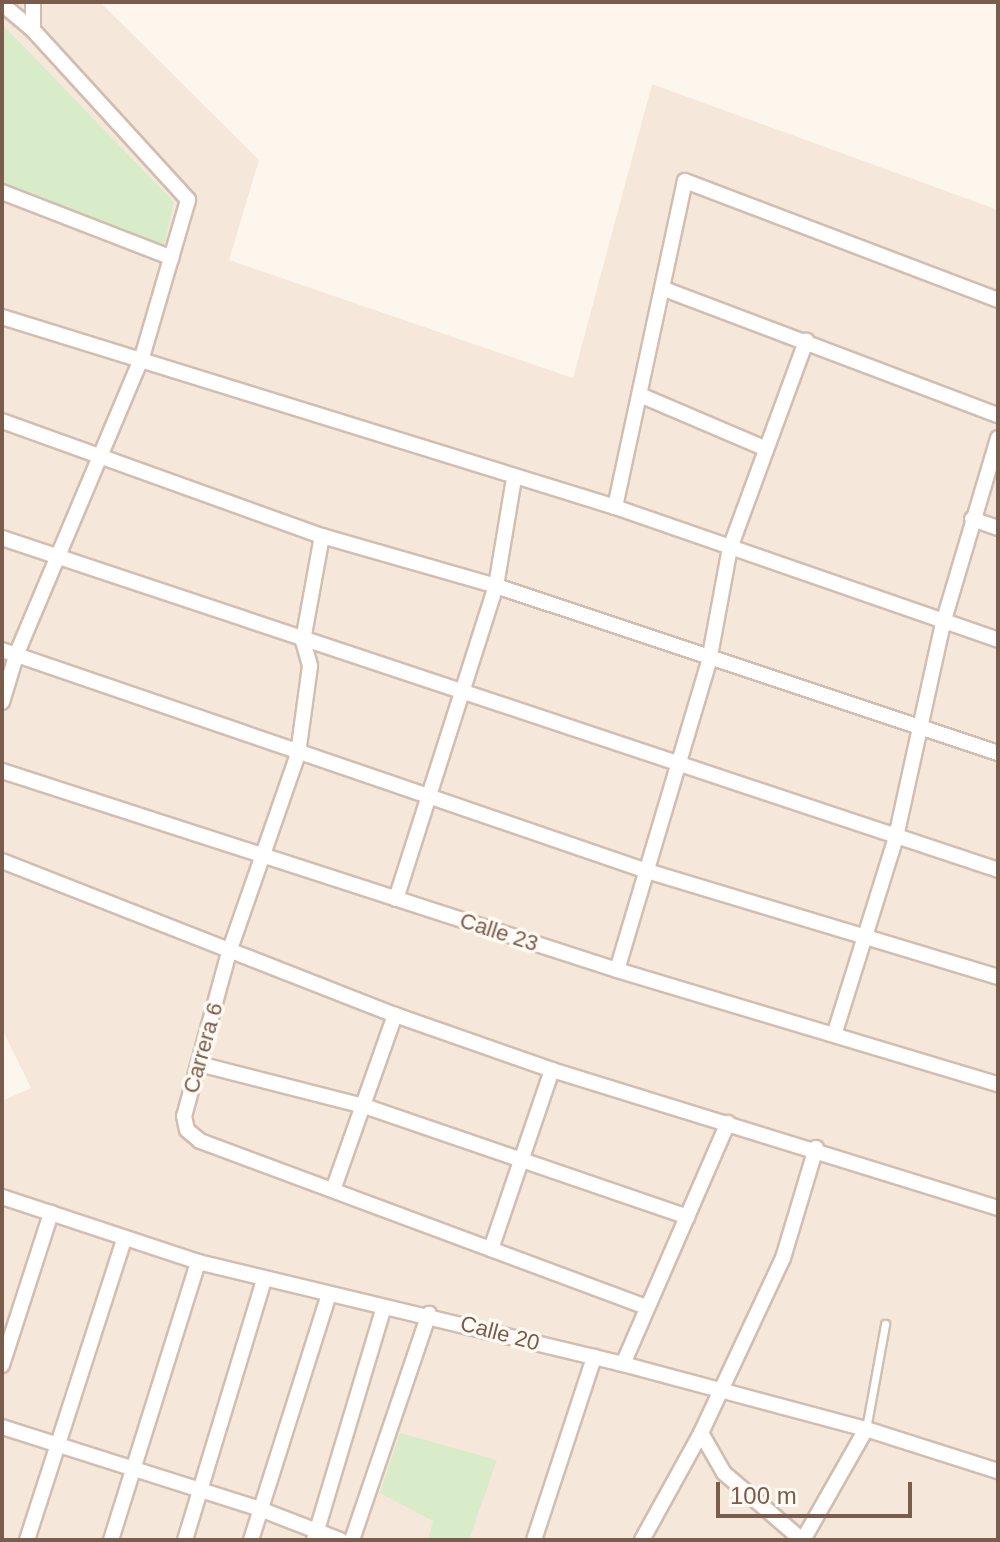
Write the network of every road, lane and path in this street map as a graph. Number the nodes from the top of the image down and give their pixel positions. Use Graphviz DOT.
graph roads {
  1 [pos="33,2"];
  2 [pos="2,4"];
  3 [pos="33,30"];
  4 [pos="2,192"];
  5 [pos="172,258"];
  6 [pos="664,289"];
  7 [pos="998,300"];
  8 [pos="2,317"];
  9 [pos="806,341"];
  10 [pos="142,357"];
  11 [pos="640,395"];
  12 [pos="998,415"];
  13 [pos="2,421"];
  14 [pos="998,438"];
  15 [pos="764,448"];
  16 [pos="102,455"];
  17 [pos="514,479"];
  18 [pos="615,507"];
  19 [pos="972,519"];
  20 [pos="998,528"];
  21 [pos="322,536"];
  22 [pos="2,538"];
  23 [pos="730,548"];
  24 [pos="60,556"];
  25 [pos="496,586"];
  26 [pos="943,623"];
  27 [pos="998,640"];
  28 [pos="303,641"];
  29 [pos="9,653"];
  30 [pos="709,661"];
  31 [pos="461,694"];
  32 [pos="2,702"];
  33 [pos="923,731"];
  34 [pos="998,753"];
  35 [pos="298,754"];
  36 [pos="679,766"];
  37 [pos="2,771"];
  38 [pos="429,797"];
  39 [pos="896,837"];
  40 [pos="264,858"];
  41 [pos="2,861"];
  42 [pos="998,870"];
  43 [pos="647,871"];
  44 [pos="396,899"];
  45 [pos="868,936"];
  46 [pos="229,952"];
  47 [pos="617,970"];
  48 [pos="998,977"];
  49 [pos="395,1015"];
  50 [pos="835,1032"];
  51 [pos="199,1064"];
  52 [pos="552,1070"];
  53 [pos="998,1084"];
  54 [pos="364,1106"];
  55 [pos="728,1123"];
  56 [pos="816,1148"];
  57 [pos="518,1161"];
  58 [pos="333,1190"];
  59 [pos="2,1197"];
  60 [pos="998,1208"];
  61 [pos="51,1213"];
  62 [pos="688,1217"];
  63 [pos="124,1239"];
  64 [pos="491,1249"];
  65 [pos="198,1262"];
  66 [pos="264,1280"];
  67 [pos="329,1294"];
  68 [pos="384,1307"];
  69 [pos="647,1307"];
  70 [pos="429,1314"];
  71 [pos="885,1324"];
  72 [pos="594,1357"];
  73 [pos="623,1364"];
  74 [pos="2,1365"];
  75 [pos="720,1392"];
  76 [pos="2,1427"];
  77 [pos="866,1429"];
  78 [pos="701,1433"];
  79 [pos="60,1444"];
  80 [pos="133,1469"];
  81 [pos="998,1471"];
  82 [pos="201,1490"];
  83 [pos="260,1509"];
  84 [pos="316,1535"];
  85 [pos="27,1540"];
  86 [pos="111,1540"];
  87 [pos="185,1540"];
  88 [pos="251,1540"];
  89 [pos="340,1540"];
  90 [pos="352,1540"];
  91 [pos="534,1540"];
  92 [pos="642,1540"];
  93 [pos="802,1540"];
  1 -- 3 [label="street"];
  2 -- 3 [label="street"];
  3 -- 5 [label="street"];
  4 -- 5 [label="street"];
  5 -- 10 [label="street"];
  6 -- 7 [label="street"];
  6 -- 9 [label="street"];
  6 -- 11 [label="street"];
  8 -- 10 [label="street"];
  9 -- 12 [label="street"];
  9 -- 15 [label="street"];
  10 -- 16 [label="street"];
  10 -- 17 [label="street"];
  11 -- 15 [label="street"];
  11 -- 18 [label="street"];
  13 -- 16 [label="street"];
  14 -- 19 [label="street"];
  15 -- 23 [label="street"];
  16 -- 21 [label="street"];
  16 -- 24 [label="street"];
  17 -- 18 [label="street"];
  17 -- 25 [label="street"];
  18 -- 23 [label="street"];
  19 -- 20 [label="street"];
  19 -- 26 [label="street"];
  21 -- 25 [label="street"];
  21 -- 28 [label="street, Carrera 6"];
  22 -- 24 [label="street"];
  23 -- 26 [label="street"];
  23 -- 30 [label="street"];
  24 -- 28 [label="street"];
  24 -- 29 [label="street"];
  25 -- 30 [label="street"];
  25 -- 31 [label="street"];
  26 -- 27 [label="street"];
  26 -- 33 [label="street"];
  28 -- 31 [label="street"];
  28 -- 35 [label="street, Carrera 6"];
  29 -- 32 [label="street"];
  29 -- 35 [label="street"];
  30 -- 33 [label="street"];
  30 -- 36 [label="street"];
  31 -- 36 [label="street"];
  31 -- 38 [label="street"];
  33 -- 34 [label="street"];
  33 -- 39 [label="street"];
  35 -- 38 [label="street"];
  35 -- 40 [label="street, Carrera 6"];
  36 -- 39 [label="street"];
  36 -- 43 [label="street"];
  37 -- 40 [label="street, Calle 23"];
  38 -- 43 [label="street"];
  38 -- 44 [label="street"];
  39 -- 42 [label="street"];
  39 -- 45 [label="street"];
  40 -- 44 [label="street, Calle 23"];
  40 -- 46 [label="street, Carrera 6"];
  41 -- 46 [label="street"];
  43 -- 45 [label="street"];
  43 -- 47 [label="street"];
  44 -- 47 [label="street, Calle 23"];
  45 -- 48 [label="street"];
  45 -- 50 [label="street"];
  46 -- 49 [label="street"];
  46 -- 51 [label="street, Carrera 6"];
  47 -- 50 [label="street, Calle 23"];
  49 -- 52 [label="street"];
  49 -- 54 [label="street"];
  50 -- 53 [label="street, Calle 23"];
  51 -- 54 [label="street"];
  51 -- 58 [label="street, Carrera 6"];
  52 -- 55 [label="street"];
  52 -- 57 [label="street"];
  54 -- 57 [label="street"];
  54 -- 58 [label="street"];
  55 -- 56 [label="street"];
  55 -- 62 [label="street"];
  56 -- 60 [label="street"];
  56 -- 75 [label="street"];
  57 -- 62 [label="street"];
  57 -- 64 [label="street"];
  58 -- 64 [label="street, Carrera 6"];
  59 -- 61 [label="street, Calle 20"];
  61 -- 63 [label="street, Calle 20"];
  61 -- 74 [label="street"];
  62 -- 69 [label="street"];
  63 -- 65 [label="street, Calle 20"];
  63 -- 79 [label="street"];
  64 -- 69 [label="street, Carrera 6"];
  65 -- 66 [label="street, Calle 20"];
  65 -- 80 [label="street"];
  66 -- 67 [label="street, Calle 20"];
  66 -- 82 [label="street"];
  67 -- 68 [label="street, Calle 20"];
  67 -- 83 [label="street"];
  68 -- 70 [label="street, Calle 20"];
  68 -- 84 [label="street"];
  69 -- 73 [label="street"];
  70 -- 72 [label="street, Calle 20"];
  70 -- 90 [label="street"];
  71 -- 77 [label="lane"];
  72 -- 73 [label="street, Calle 20"];
  72 -- 91 [label="street"];
  73 -- 75 [label="street, Calle 20"];
  75 -- 77 [label="street, Calle 20"];
  75 -- 78 [label="street"];
  76 -- 79 [label="street"];
  77 -- 81 [label="street, Calle 20"];
  77 -- 93 [label="street"];
  78 -- 92 [label="street"];
  78 -- 93 [label="street"];
  79 -- 80 [label="street"];
  79 -- 85 [label="street"];
  80 -- 82 [label="street"];
  80 -- 86 [label="street"];
  82 -- 83 [label="street"];
  82 -- 87 [label="street"];
  83 -- 84 [label="street"];
  83 -- 88 [label="street"];
  84 -- 89 [label="street"];
}
